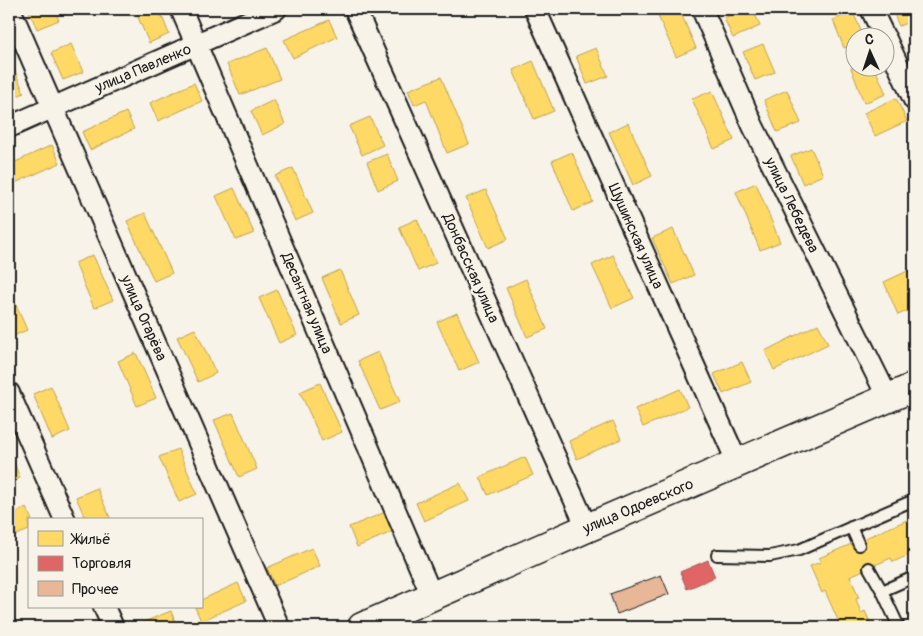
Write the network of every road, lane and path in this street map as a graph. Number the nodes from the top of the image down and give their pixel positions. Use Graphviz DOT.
graph roads {
  1 [pos="10,9"];
  2 [pos="181,9"];
  3 [pos="276,9"];
  4 [pos="355,9"];
  5 [pos="535,9"];
  6 [pos="702,9"];
  7 [pos="871,9"];
  8 [pos="880,28"];
  9 [pos="197,44"];
  10 [pos="896,62"];
  11 [pos="914,100"];
  12 [pos="52,107"];
  13 [pos="9,127"];
  14 [pos="914,387"];
  15 [pos="9,393"];
  16 [pos="888,398"];
  17 [pos="738,464"];
  18 [pos="914,500"];
  19 [pos="64,518"];
  20 [pos="851,527"];
  21 [pos="587,528"];
  22 [pos="859,545"];
  23 [pos="717,555"];
  24 [pos="869,568"];
  25 [pos="914,577"];
  26 [pos="882,591"];
  27 [pos="432,596"];
  28 [pos="104,608"];
  29 [pos="113,627"];
  30 [pos="279,627"];
  31 [pos="362,627"];
  32 [pos="899,627"];
  1 -- 12 [label="street, улица Огарёва"];
  2 -- 9 [label="street, Десантная улица"];
  3 -- 9 [label="street, улица Павленко"];
  4 -- 21 [label="street, Донбасская улица"];
  5 -- 17 [label="street, Шушинская улица"];
  6 -- 16 [label="street, улица Лебедева"];
  7 -- 8 [label="street"];
  9 -- 12 [label="street, улица Павленко"];
  9 -- 27 [label="street, Десантная улица"];
  10 -- 11 [label="street"];
  12 -- 13 [label="street, улица Павленко"];
  12 -- 30 [label="street, улица Огарёва"];
  14 -- 16 [label="street, улица Одоевского"];
  15 -- 19 [label="street"];
  16 -- 17 [label="street, улица Одоевского"];
  17 -- 21 [label="street, улица Одоевского"];
  18 -- 20 [label="lane"];
  20 -- 22 [label="lane"];
  20 -- 23 [label="lane"];
  21 -- 27 [label="street, улица Одоевского"];
  24 -- 26 [label="lane"];
  25 -- 26 [label="lane"];
  26 -- 32 [label="lane"];
  27 -- 31 [label="street, улица Одоевского"];
  28 -- 29 [label="street"];
}
